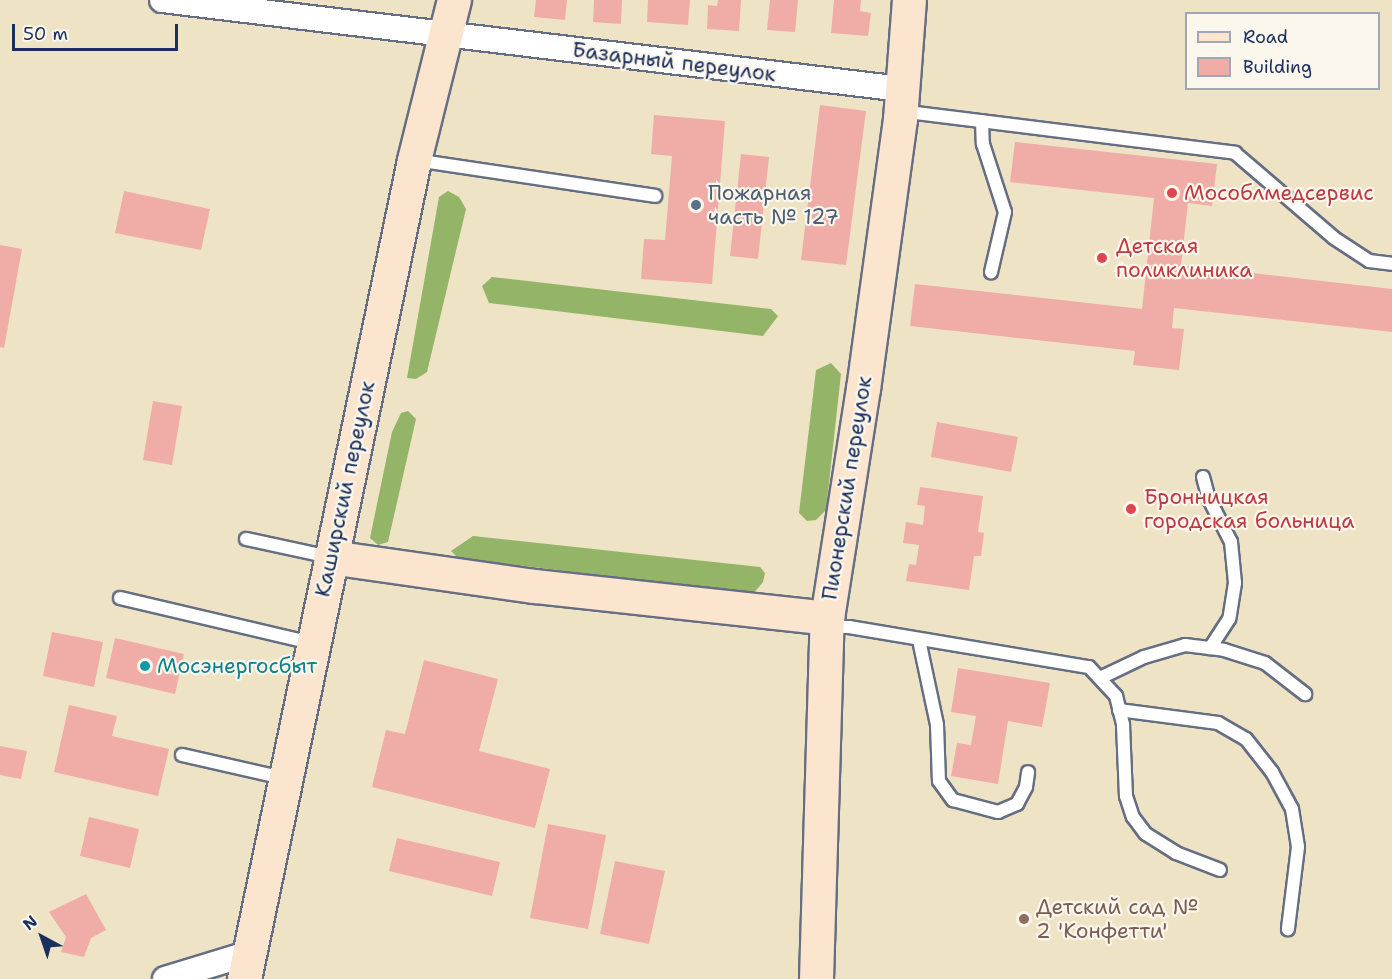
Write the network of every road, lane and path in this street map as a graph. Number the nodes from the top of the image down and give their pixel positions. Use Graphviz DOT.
graph roads {
  1 [pos="454,0"];
  2 [pos="909,0"];
  3 [pos="162,1"];
  4 [pos="447,34"];
  5 [pos="901,100"];
  6 [pos="982,121"];
  7 [pos="414,160"];
  8 [pos="655,195"];
  9 [pos="1392,264"];
  10 [pos="991,272"];
  11 [pos="1203,477"];
  12 [pos="246,539"];
  13 [pos="330,557"];
  14 [pos="120,598"];
  15 [pos="827,622"];
  16 [pos="919,640"];
  17 [pos="313,643"];
  18 [pos="1210,648"];
  19 [pos="1100,678"];
  20 [pos="1305,694"];
  21 [pos="1119,710"];
  22 [pos="182,755"];
  23 [pos="1028,772"];
  24 [pos="286,778"];
  25 [pos="1220,870"];
  26 [pos="1288,929"];
  27 [pos="247,966"];
  28 [pos="165,979"];
  29 [pos="816,979"];
  1 -- 4 [label="street, Каширский переулок"];
  2 -- 5 [label="street, Пионерский переулок"];
  3 -- 4 [label="street, Базарный переулок"];
  4 -- 5 [label="street, Базарный переулок"];
  4 -- 7 [label="street, Каширский переулок"];
  5 -- 6 [label="lane"];
  5 -- 15 [label="street, Пионерский переулок"];
  6 -- 9 [label="lane"];
  6 -- 10 [label="lane"];
  7 -- 8 [label="lane"];
  7 -- 13 [label="street, Каширский переулок"];
  11 -- 18 [label="lane"];
  12 -- 13 [label="lane"];
  13 -- 15 [label="street"];
  13 -- 17 [label="street, Каширский переулок"];
  14 -- 17 [label="lane"];
  15 -- 16 [label="lane"];
  15 -- 29 [label="street, Пионерский переулок"];
  16 -- 19 [label="lane"];
  16 -- 23 [label="lane"];
  17 -- 24 [label="street, Каширский переулок"];
  18 -- 19 [label="lane"];
  18 -- 20 [label="lane"];
  19 -- 21 [label="lane"];
  21 -- 25 [label="lane"];
  21 -- 26 [label="lane"];
  22 -- 24 [label="lane"];
  24 -- 27 [label="street, Каширский переулок"];
  27 -- 28 [label="street"];
}
